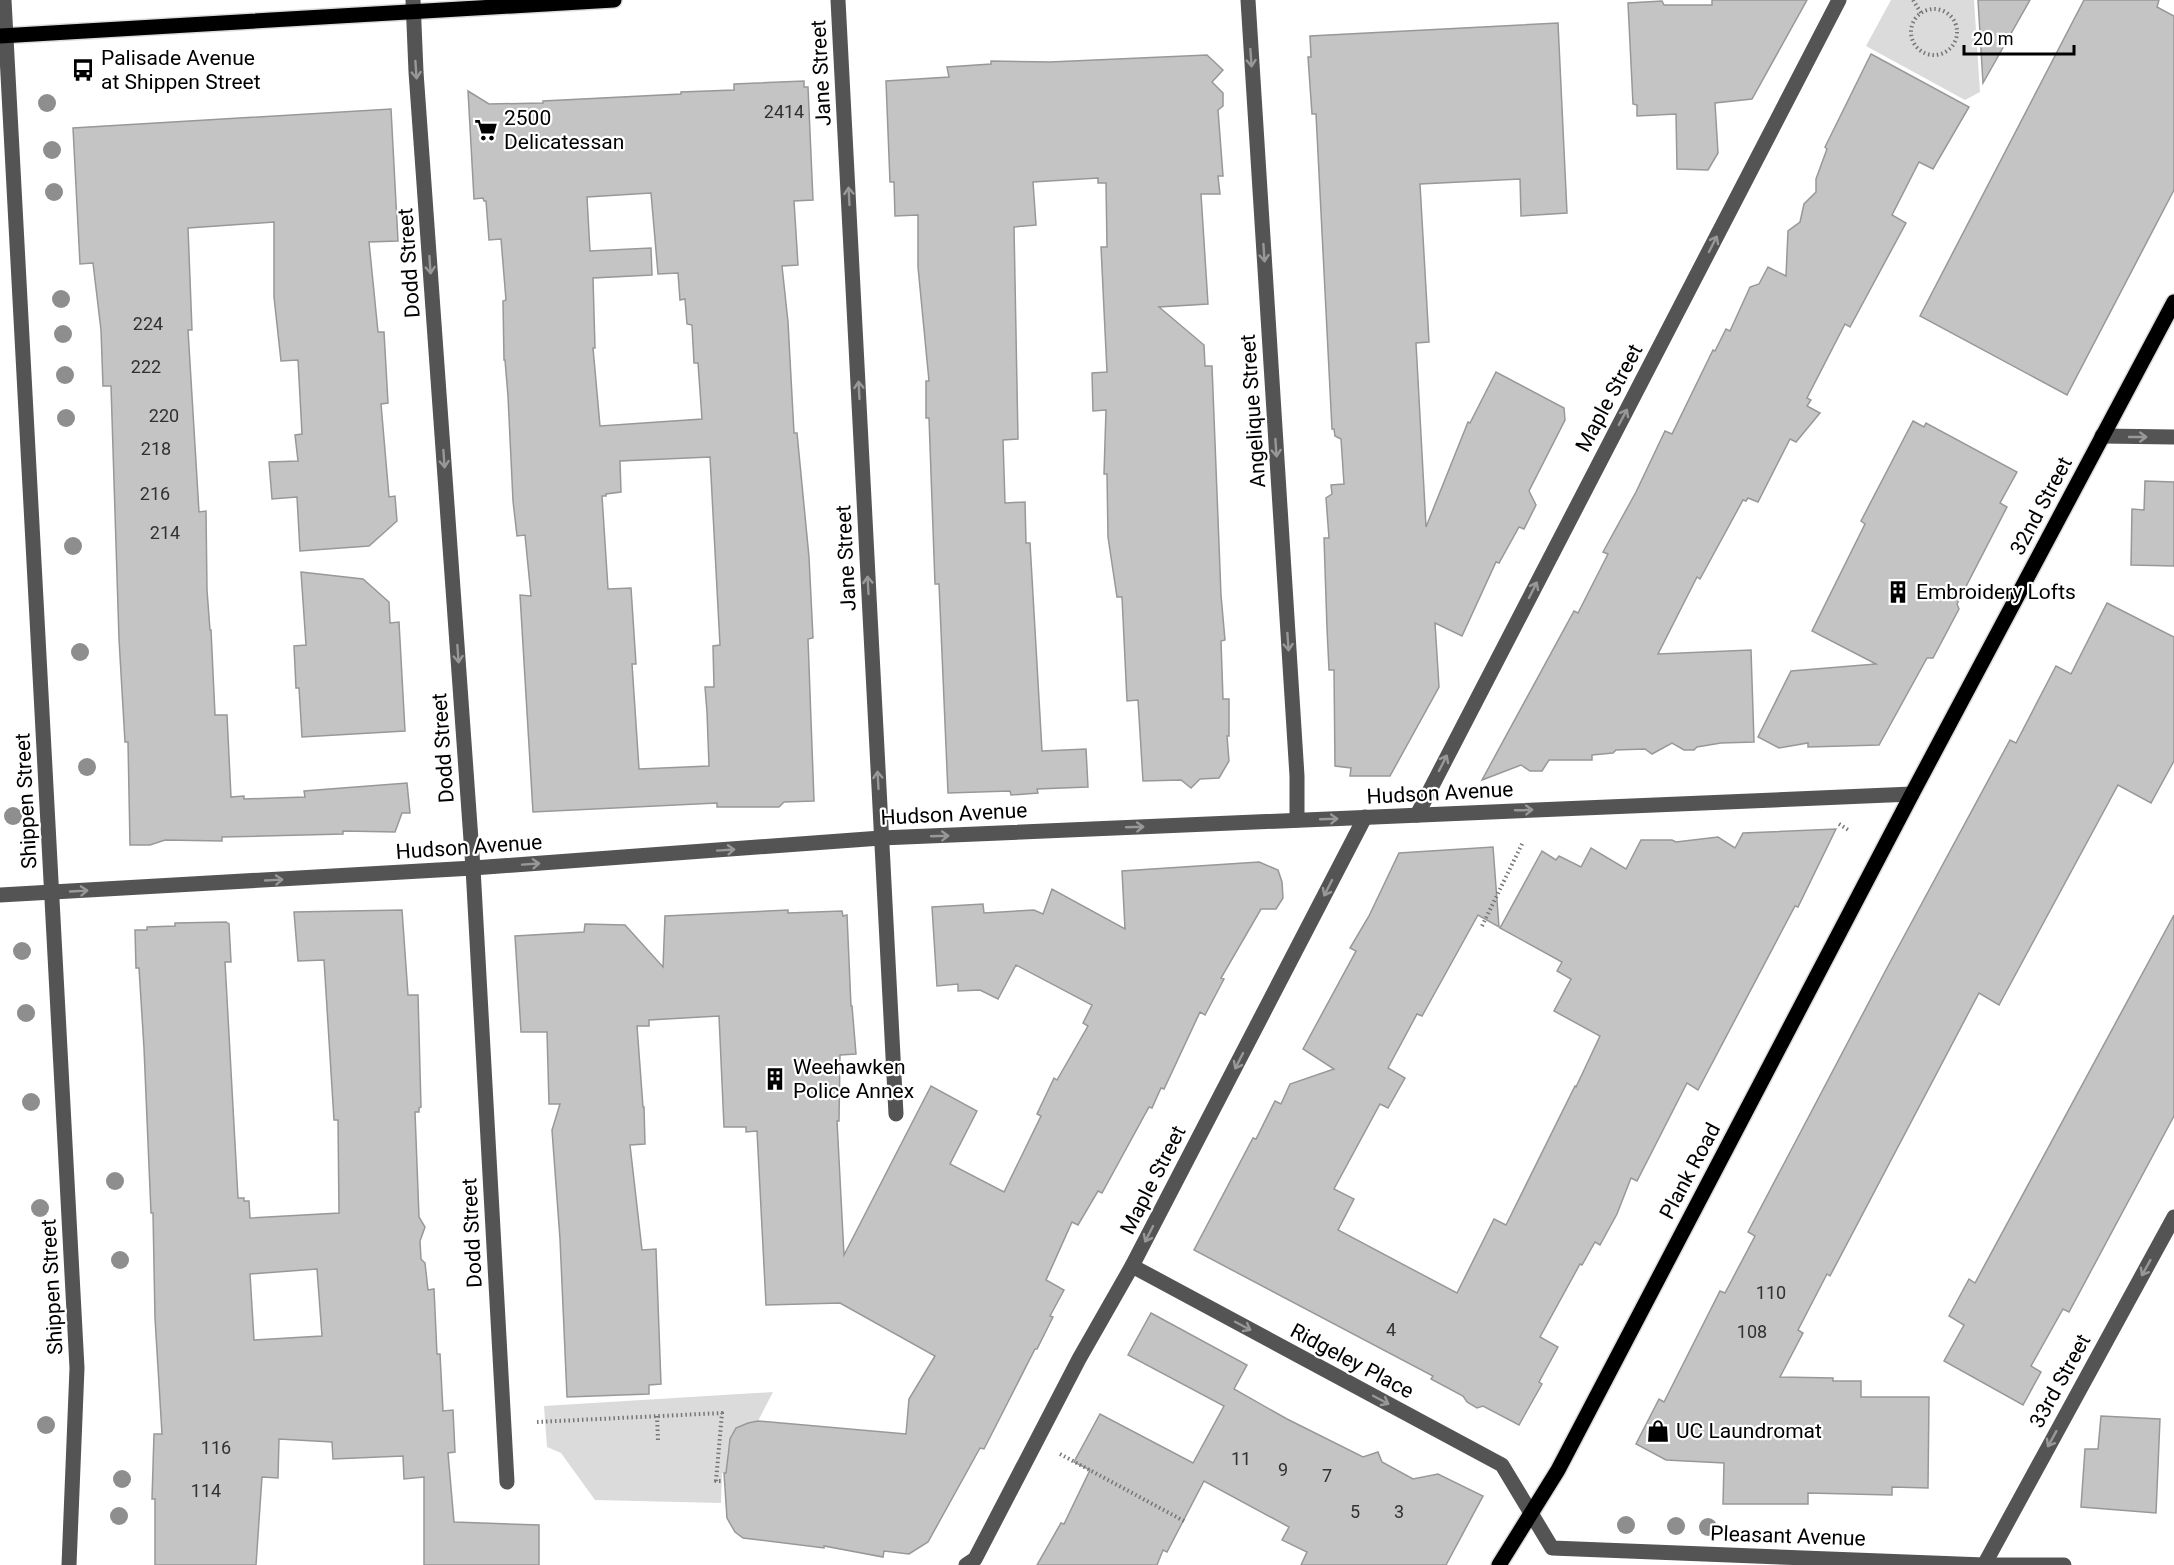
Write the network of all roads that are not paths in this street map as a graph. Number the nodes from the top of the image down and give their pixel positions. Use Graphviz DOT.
graph roads {
  1 [pos="4,0"];
  2 [pos="614,0"];
  3 [pos="838,0"];
  4 [pos="1248,0"];
  5 [pos="1839,0"];
  6 [pos="413,6"];
  7 [pos="3,36"];
  8 [pos="2174,302"];
  9 [pos="2102,436"];
  10 [pos="2174,437"];
  11 [pos="1912,794"];
  12 [pos="1417,815"];
  13 [pos="1365,818"];
  14 [pos="1298,820"];
  15 [pos="881,838"];
  16 [pos="473,868"];
  17 [pos="53,892"];
  18 [pos="0,895"];
  19 [pos="896,1114"];
  20 [pos="2174,1216"];
  21 [pos="1132,1266"];
  22 [pos="507,1482"];
  23 [pos="1530,1514"];
  24 [pos="970,1562"];
  25 [pos="1984,1564"];
  26 [pos="69,1565"];
  27 [pos="1499,1565"];
  28 [pos="2064,1565"];
  1 -- 7 [label="street, Shippen Street"];
  2 -- 6 [label="main road"];
  15 -- 3 [label="street, Jane Street, one-way"];
  4 -- 14 [label="street, Angelique Street, one-way"];
  12 -- 5 [label="street, Maple Street, one-way"];
  6 -- 7 [label="main road"];
  6 -- 16 [label="street, Dodd Street, one-way"];
  7 -- 17 [label="street, Shippen Street"];
  8 -- 9 [label="main road, 32nd Street"];
  9 -- 10 [label="street, one-way"];
  9 -- 11 [label="main road, 32nd Street"];
  12 -- 11 [label="street, Hudson Avenue, one-way"];
  11 -- 23 [label="main road, Plank Road"];
  12 -- 13 [label="street, Hudson Avenue"];
  14 -- 13 [label="street, Hudson Avenue, one-way"];
  13 -- 21 [label="street, Maple Street, one-way"];
  15 -- 14 [label="street, Hudson Avenue, one-way"];
  16 -- 15 [label="street, Hudson Avenue, one-way"];
  15 -- 19 [label="street, Jane Street"];
  17 -- 16 [label="street, Hudson Avenue, one-way"];
  16 -- 22 [label="street, Dodd Street"];
  17 -- 18 [label="street, Hudson Avenue"];
  17 -- 26 [label="street, Shippen Street"];
  20 -- 25 [label="street, 33rd Street, one-way"];
  21 -- 23 [label="street, Ridgeley Place, one-way"];
  21 -- 24 [label="street, Maple Street"];
  23 -- 25 [label="street, Pleasant Avenue"];
  23 -- 27 [label="main road, Plank Road"];
  25 -- 28 [label="street, Pleasant Avenue"];
}
